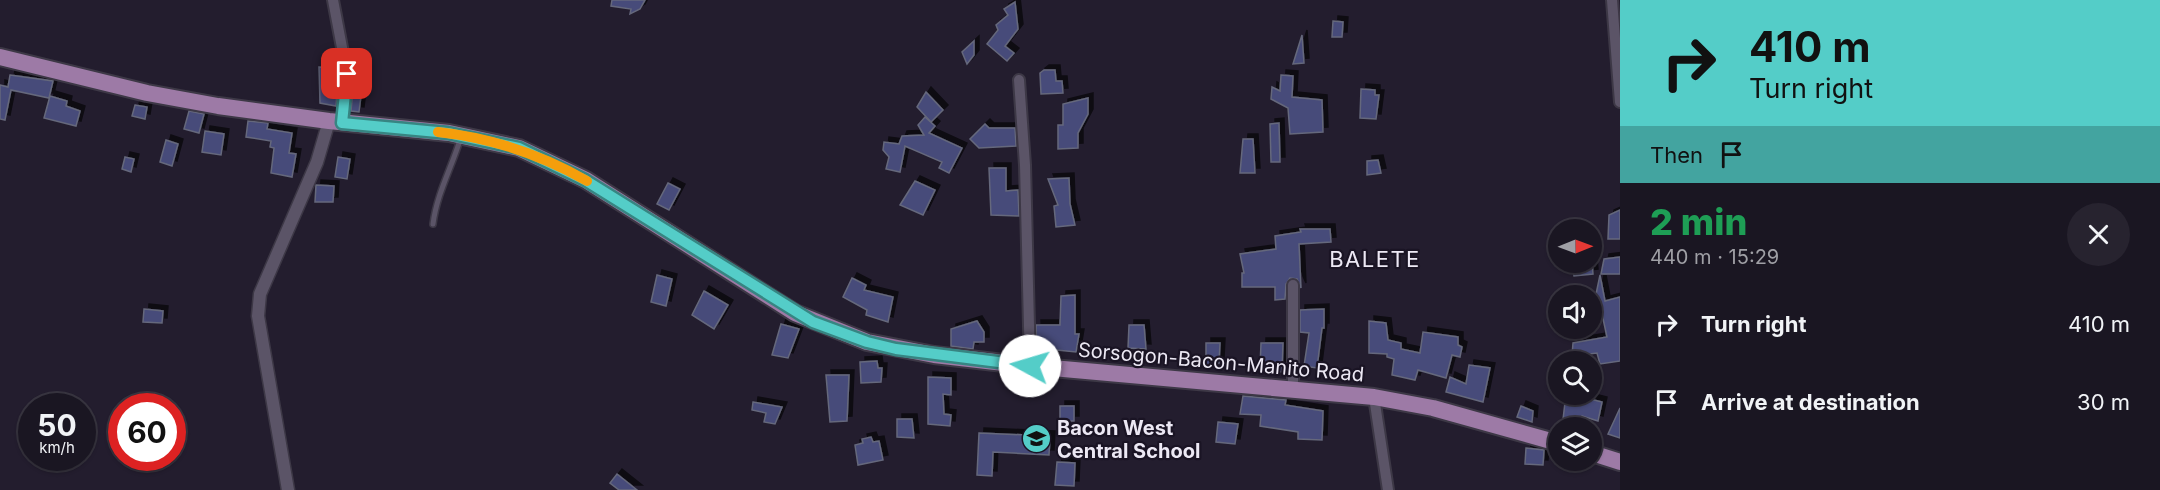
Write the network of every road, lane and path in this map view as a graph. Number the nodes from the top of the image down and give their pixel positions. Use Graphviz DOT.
graph roads {
  1 [pos="333,0"];
  2 [pos="1612,0"];
  3 [pos="0,57"];
  4 [pos="1019,80"];
  5 [pos="1620,102"];
  6 [pos="335,122"];
  7 [pos="462,135"];
  8 [pos="433,224"];
  9 [pos="1293,285"];
  10 [pos="1030,366"];
  11 [pos="1293,388"];
  12 [pos="1374,397"];
  13 [pos="1548,440"];
  14 [pos="1602,456"];
  15 [pos="1620,462"];
  16 [pos="288,490"];
  17 [pos="1388,490"];
  1 -- 6 [label="street"];
  2 -- 5 [label="street"];
  3 -- 6 [label="main road, Sorsogon-Bacon-Manito Road"];
  4 -- 10 [label="street"];
  6 -- 7 [label="main road, Sorsogon-Bacon-Manito Road"];
  6 -- 16 [label="street"];
  7 -- 8 [label="lane"];
  7 -- 10 [label="main road, Sorsogon-Bacon-Manito Road"];
  9 -- 11 [label="street"];
  10 -- 11 [label="main road, Sorsogon-Bacon-Manito Road"];
  11 -- 12 [label="main road, Sorsogon-Bacon-Manito Road"];
  12 -- 13 [label="main road, Sorsogon-Bacon-Manito Road"];
  12 -- 17 [label="street"];
  14 -- 15 [label="main road"];
}
